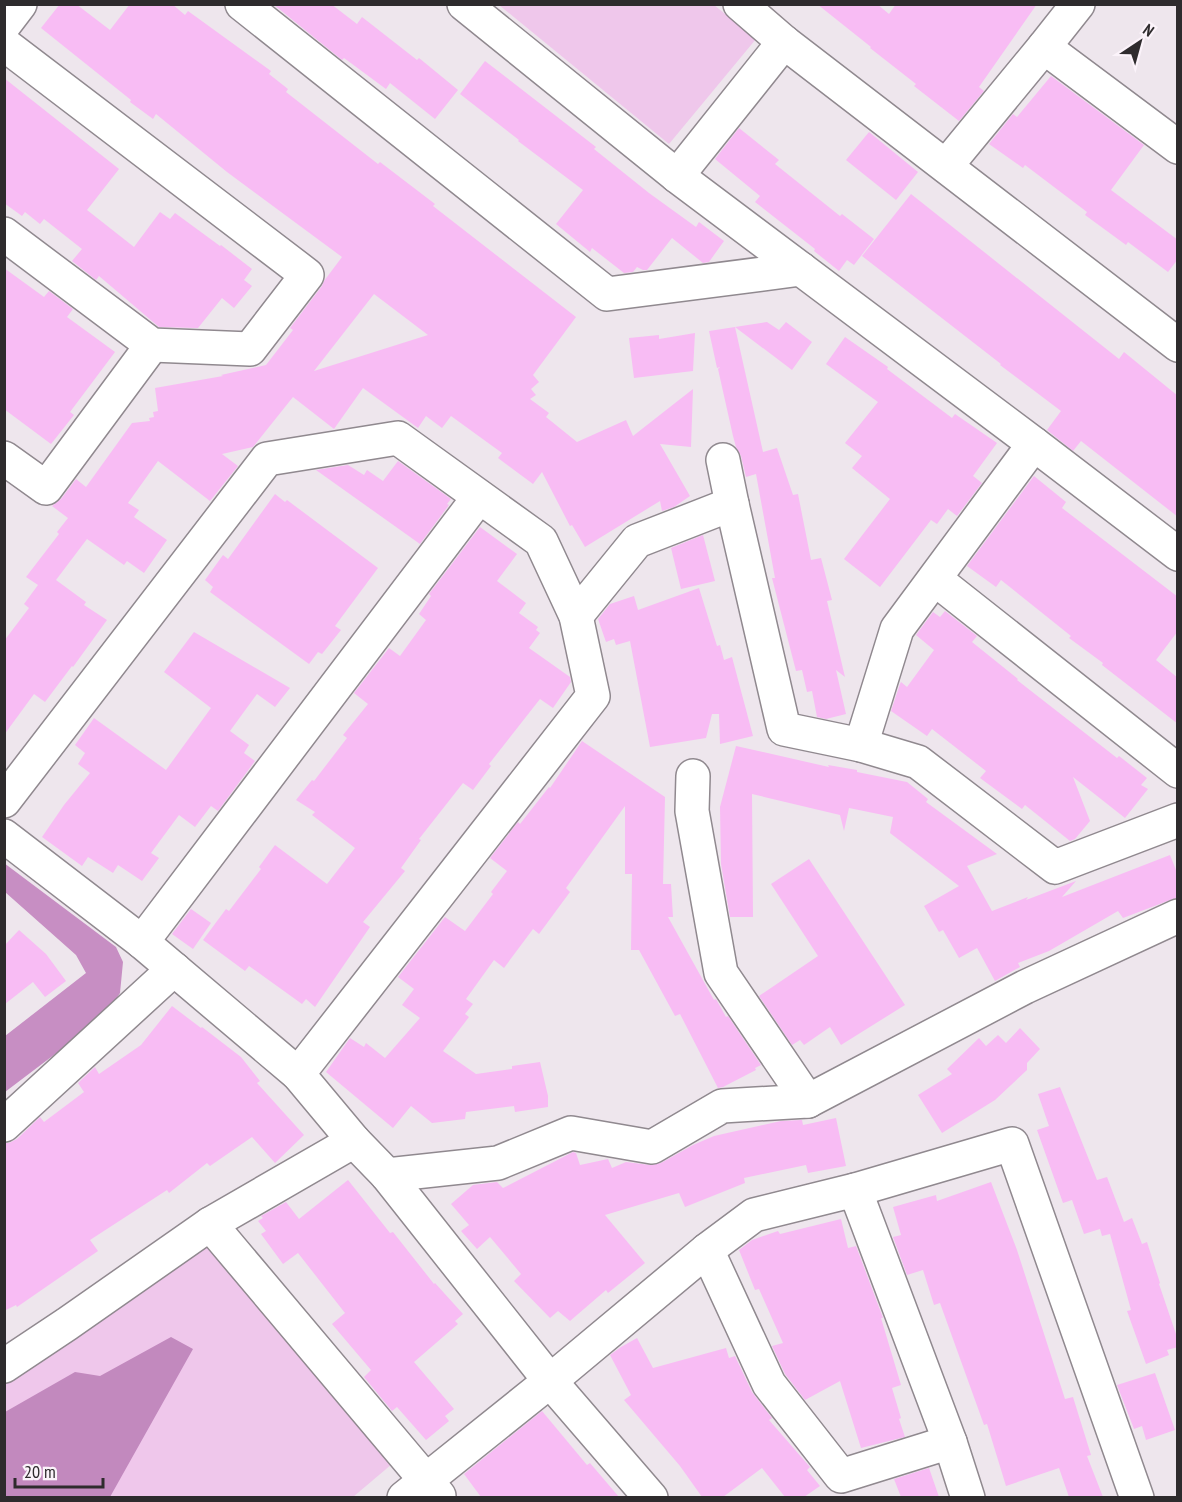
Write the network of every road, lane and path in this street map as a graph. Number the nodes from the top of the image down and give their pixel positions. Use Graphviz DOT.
graph roads {
  1 [pos="20,4"];
  2 [pos="243,4"];
  3 [pos="464,4"];
  4 [pos="740,4"];
  5 [pos="1078,4"];
  6 [pos="4,25"];
  7 [pos="784,42"];
  8 [pos="4,44"];
  9 [pos="1044,48"];
  10 [pos="1178,147"];
  11 [pos="946,166"];
  12 [pos="677,176"];
  13 [pos="4,234"];
  14 [pos="801,269"];
  15 [pos="152,345"];
  16 [pos="1178,345"];
  17 [pos="1034,444"];
  18 [pos="4,458"];
  19 [pos="723,460"];
  20 [pos="479,497"];
  21 [pos="732,504"];
  22 [pos="1178,554"];
  23 [pos="935,579"];
  24 [pos="576,616"];
  25 [pos="861,745"];
  26 [pos="1178,771"];
  27 [pos="693,776"];
  28 [pos="4,801"];
  29 [pos="1178,820"];
  30 [pos="4,836"];
  31 [pos="1176,923"];
  32 [pos="142,942"];
  33 [pos="174,969"];
  34 [pos="298,1074"];
  35 [pos="808,1101"];
  36 [pos="4,1125"];
  37 [pos="354,1141"];
  38 [pos="387,1175"];
  39 [pos="855,1190"];
  40 [pos="210,1224"];
  41 [pos="707,1250"];
  42 [pos="4,1366"];
  43 [pos="549,1381"];
  44 [pos="950,1442"];
  45 [pos="423,1492"];
  46 [pos="651,1497"];
  47 [pos="968,1497"];
  48 [pos="1137,1497"];
  1 -- 6 [label="street"];
  2 -- 14 [label="street"];
  3 -- 12 [label="street"];
  4 -- 7 [label="street"];
  5 -- 9 [label="street"];
  7 -- 11 [label="street"];
  7 -- 12 [label="street"];
  8 -- 15 [label="street"];
  9 -- 10 [label="street"];
  9 -- 11 [label="street"];
  11 -- 16 [label="street"];
  12 -- 14 [label="street"];
  13 -- 15 [label="street"];
  14 -- 17 [label="street"];
  15 -- 18 [label="street"];
  17 -- 22 [label="street"];
  17 -- 23 [label="street"];
  19 -- 21 [label="street"];
  20 -- 24 [label="street"];
  20 -- 28 [label="street"];
  20 -- 32 [label="street"];
  21 -- 24 [label="street"];
  21 -- 25 [label="street"];
  23 -- 25 [label="street"];
  23 -- 26 [label="street"];
  24 -- 34 [label="street"];
  25 -- 29 [label="street"];
  27 -- 35 [label="street"];
  30 -- 32 [label="street"];
  31 -- 35 [label="street"];
  32 -- 33 [label="street"];
  33 -- 34 [label="street"];
  33 -- 36 [label="street"];
  34 -- 37 [label="street"];
  35 -- 38 [label="street"];
  37 -- 38 [label="street"];
  37 -- 40 [label="street"];
  38 -- 43 [label="street"];
  39 -- 41 [label="street"];
  39 -- 44 [label="street"];
  39 -- 48 [label="street"];
  40 -- 42 [label="street"];
  40 -- 45 [label="street"];
  41 -- 43 [label="street"];
  41 -- 44 [label="street"];
  43 -- 45 [label="street"];
  43 -- 46 [label="street"];
  44 -- 47 [label="street"];
}
